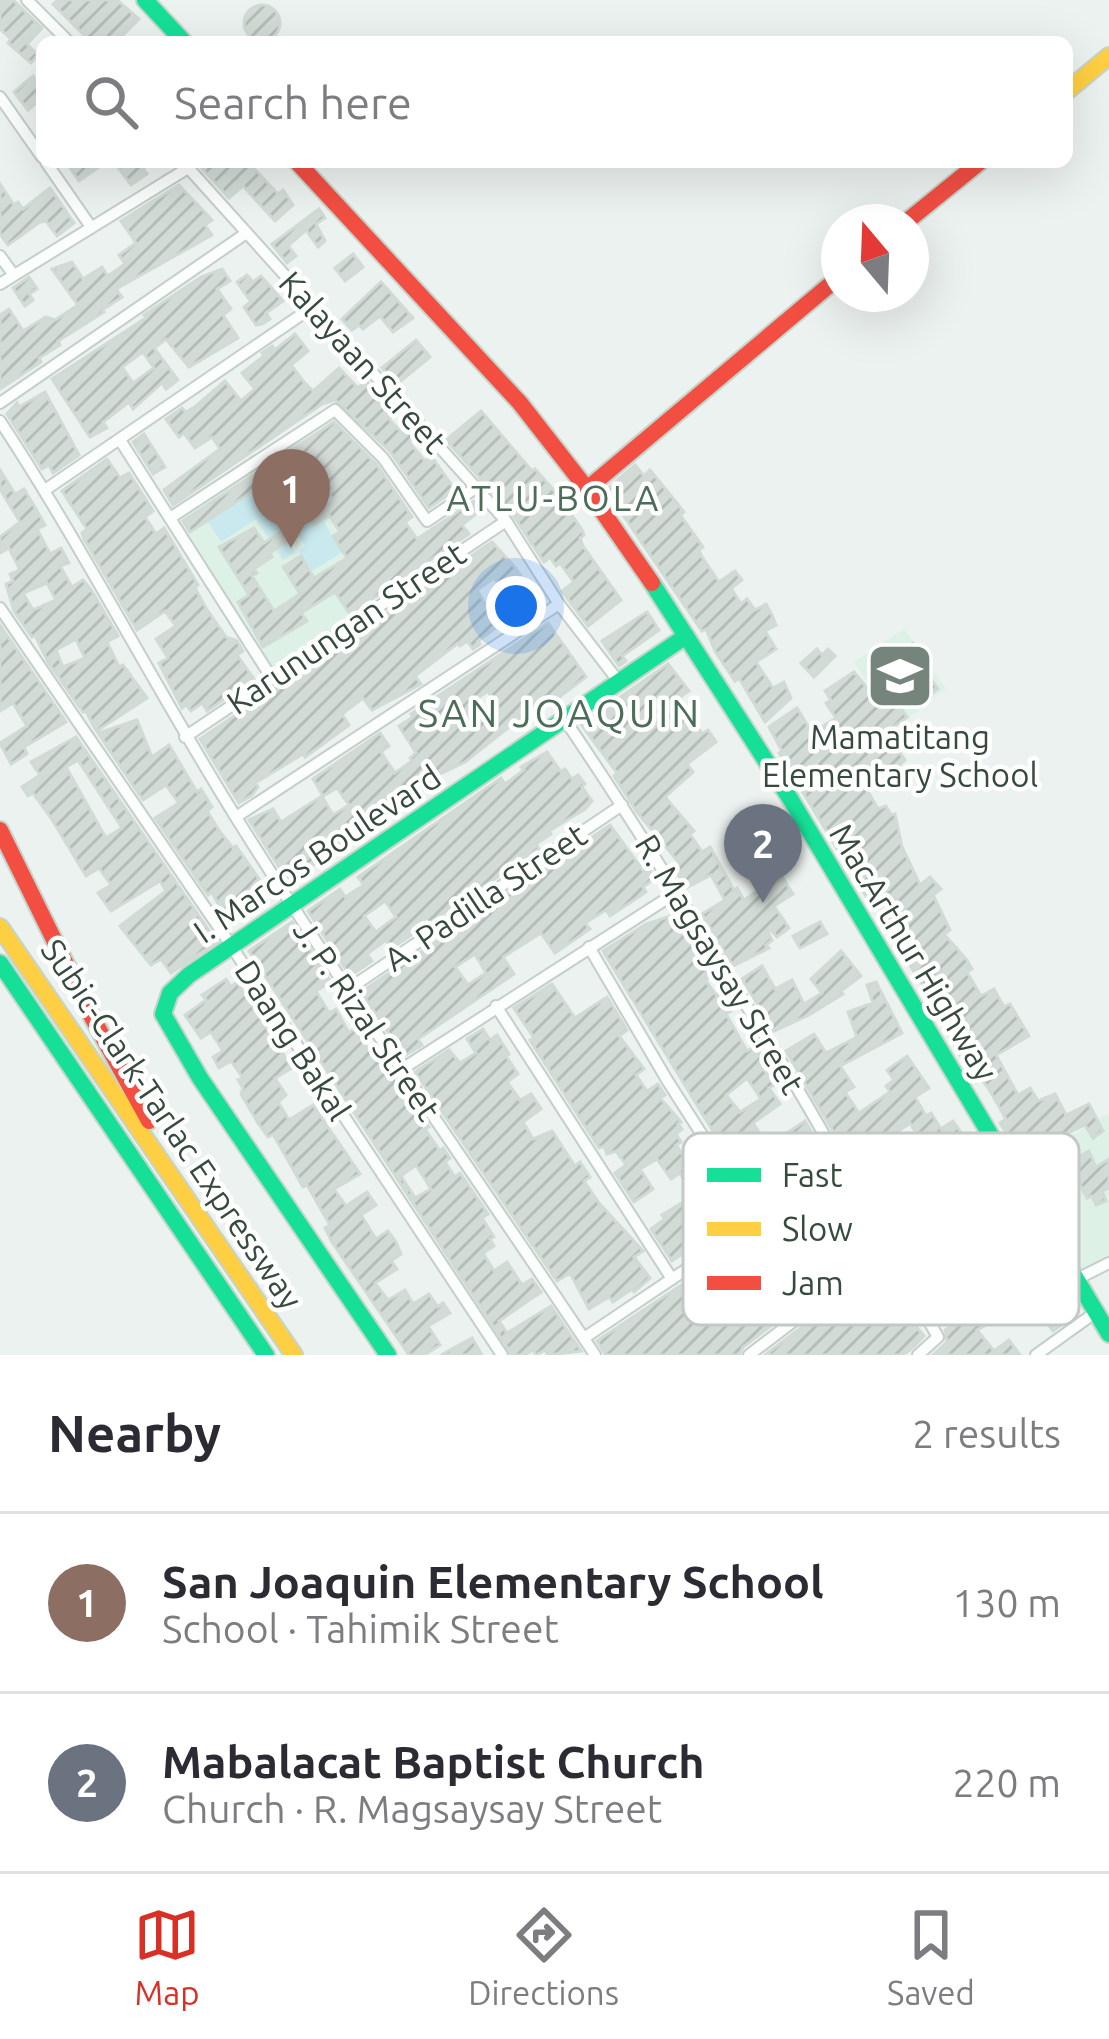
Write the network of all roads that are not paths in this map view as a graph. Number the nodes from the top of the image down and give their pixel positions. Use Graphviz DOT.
graph roads {
  1 [pos="27,0"];
  2 [pos="145,0"];
  3 [pos="63,36"];
  4 [pos="178,36"];
  5 [pos="1109,56"];
  6 [pos="1073,87"];
  7 [pos="0,97"];
  8 [pos="36,148"];
  9 [pos="50,168"];
  10 [pos="180,168"];
  11 [pos="188,168"];
  12 [pos="302,168"];
  13 [pos="973,168"];
  14 [pos="928,204"];
  15 [pos="92,227"];
  16 [pos="245,234"];
  17 [pos="0,256"];
  18 [pos="14,274"];
  19 [pos="0,284"];
  20 [pos="821,292"];
  21 [pos="314,306"];
  22 [pos="0,403"];
  23 [pos="0,421"];
  24 [pos="120,440"];
  25 [pos="477,488"];
  26 [pos="586,489"];
  27 [pos="45,490"];
  28 [pos="170,518"];
  29 [pos="506,520"];
  30 [pos="559,604"];
  31 [pos="0,608"];
  32 [pos="686,636"];
  33 [pos="272,677"];
  34 [pos="620,684"];
  35 [pos="565,720"];
  36 [pos="185,736"];
  37 [pos="622,805"];
  38 [pos="236,817"];
  39 [pos="0,830"];
  40 [pos="677,892"];
  41 [pos="292,907"];
  42 [pos="0,927"];
  43 [pos="233,947"];
  44 [pos="589,947"];
  45 [pos="0,962"];
  46 [pos="7,978"];
  47 [pos="347,990"];
  48 [pos="496,1006"];
  49 [pos="400,1071"];
  50 [pos="701,1133"];
  51 [pos="820,1133"];
  52 [pos="986,1133"];
  53 [pos="216,1242"];
  54 [pos="1109,1263"];
  55 [pos="683,1272"];
  56 [pos="1079,1278"];
  57 [pos="672,1279"];
  58 [pos="1079,1286"];
  59 [pos="1096,1312"];
  60 [pos="1079,1324"];
  61 [pos="788,1325"];
  62 [pos="931,1325"];
  63 [pos="1078,1325"];
  64 [pos="1109,1334"];
  65 [pos="584,1338"];
  66 [pos="266,1355"];
  67 [pos="294,1355"];
  68 [pos="388,1355"];
  69 [pos="502,1355"];
  70 [pos="595,1355"];
  71 [pos="749,1355"];
  72 [pos="918,1355"];
  73 [pos="1036,1355"];
  1 -- 3 [label="street"];
  2 -- 4 [label="main road"];
  5 -- 6 [label="main road"];
  7 -- 8 [label="street"];
  9 -- 15 [label="street"];
  10 -- 15 [label="street"];
  11 -- 16 [label="street, Kalayaan Street"];
  12 -- 26 [label="main road, MacArthur Highway"];
  13 -- 14 [label="main road"];
  15 -- 18 [label="street"];
  16 -- 21 [label="street, Kalayaan Street"];
  16 -- 22 [label="street"];
  17 -- 18 [label="street"];
  18 -- 19 [label="street"];
  20 -- 26 [label="main road"];
  21 -- 24 [label="street"];
  21 -- 25 [label="street, Kalayaan Street"];
  23 -- 27 [label="street, J. P. Rizal Street"];
  24 -- 27 [label="street"];
  24 -- 28 [label="street"];
  25 -- 28 [label="street"];
  25 -- 29 [label="street, Kalayaan Street"];
  26 -- 32 [label="main road, MacArthur Highway"];
  27 -- 36 [label="street, J. P. Rizal Street"];
  28 -- 33 [label="street"];
  29 -- 30 [label="street, Kalayaan Street"];
  29 -- 33 [label="street, Karunungan Street"];
  30 -- 34 [label="street, Kalayaan Street"];
  30 -- 38 [label="street"];
  31 -- 43 [label="street, Daang Bakal"];
  32 -- 34 [label="main road, I. Marcos Boulevard"];
  32 -- 52 [label="main road, MacArthur Highway"];
  33 -- 36 [label="street, Karunungan Street"];
  34 -- 35 [label="main road, I. Marcos Boulevard"];
  35 -- 37 [label="street, R. Magsaysay Street"];
  35 -- 41 [label="main road, I. Marcos Boulevard"];
  36 -- 38 [label="street, J. P. Rizal Street"];
  37 -- 40 [label="street, R. Magsaysay Street"];
  37 -- 47 [label="street, A. Padilla Street"];
  38 -- 41 [label="street, J. P. Rizal Street"];
  39 -- 53 [label="main road"];
  40 -- 44 [label="street"];
  40 -- 51 [label="street, R. Magsaysay Street"];
  41 -- 43 [label="main road, I. Marcos Boulevard"];
  41 -- 47 [label="street, J. P. Rizal Street"];
  42 -- 53 [label="main road, Subic-Clark-Tarlac Expressway"];
  43 -- 68 [label="main road, I. Marcos Boulevard"];
  43 -- 69 [label="street, Daang Bakal"];
  44 -- 48 [label="street"];
  44 -- 50 [label="street"];
  45 -- 46 [label="main road, Subic-Clark-Tarlac Expressway"];
  46 -- 66 [label="main road, Subic-Clark-Tarlac Expressway"];
  47 -- 49 [label="street, J. P. Rizal Street"];
  48 -- 49 [label="street"];
  48 -- 57 [label="street"];
  49 -- 65 [label="street, J. P. Rizal Street"];
  53 -- 67 [label="main road, Subic-Clark-Tarlac Expressway"];
  54 -- 56 [label="street"];
  55 -- 57 [label="street"];
  57 -- 65 [label="street"];
  58 -- 59 [label="main road, MacArthur Highway"];
  59 -- 60 [label="street"];
  59 -- 64 [label="main road, MacArthur Highway"];
  61 -- 71 [label="street"];
  62 -- 72 [label="street, R. Magsaysay Street"];
  63 -- 73 [label="street"];
  65 -- 70 [label="street, J. P. Rizal Street"];
}
